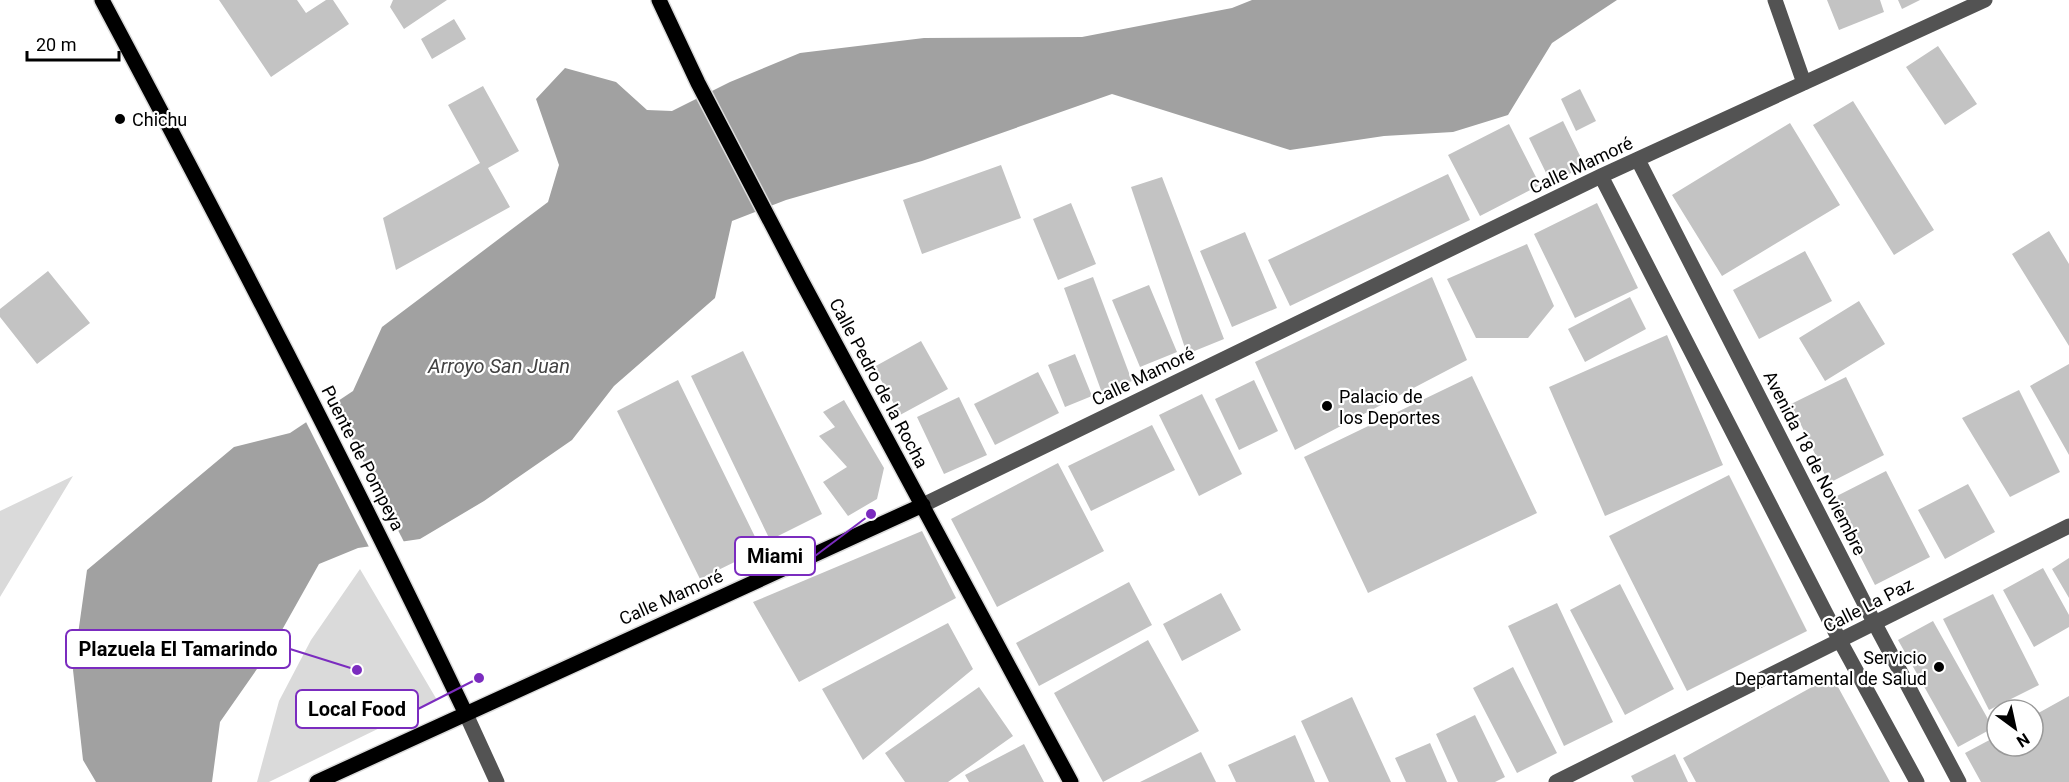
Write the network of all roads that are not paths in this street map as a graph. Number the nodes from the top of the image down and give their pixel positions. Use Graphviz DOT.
graph roads {
  1 [pos="102,0"];
  2 [pos="659,0"];
  3 [pos="1775,0"];
  4 [pos="1984,0"];
  5 [pos="1804,83"];
  6 [pos="1638,160"];
  7 [pos="1601,176"];
  8 [pos="923,504"];
  9 [pos="2069,526"];
  10 [pos="1875,624"];
  11 [pos="1840,641"];
  12 [pos="465,712"];
  13 [pos="317,782"];
  14 [pos="497,782"];
  15 [pos="1071,782"];
  16 [pos="1556,782"];
  17 [pos="1917,782"];
  18 [pos="1959,782"];
  1 -- 12 [label="main road, Puente de Pompeya"];
  2 -- 8 [label="main road, Calle Pedro de la Rocha"];
  3 -- 5 [label="street"];
  4 -- 5 [label="street, Calle Mamoré"];
  5 -- 6 [label="street, Calle Mamoré"];
  6 -- 7 [label="street, Calle Mamoré"];
  6 -- 10 [label="street, Avenida 18 de Noviembre"];
  7 -- 8 [label="street, Calle Mamoré"];
  7 -- 11 [label="street"];
  8 -- 12 [label="main road, Calle Mamoré"];
  8 -- 15 [label="main road, Calle Pedro de la Rocha"];
  9 -- 10 [label="street, Calle La Paz"];
  10 -- 11 [label="street, Calle La Paz"];
  10 -- 18 [label="street, Avenida 18 de Noviembre"];
  11 -- 16 [label="street, Calle La Paz"];
  11 -- 17 [label="street"];
  12 -- 13 [label="main road, Calle Mamoré"];
  12 -- 14 [label="street"];
}
